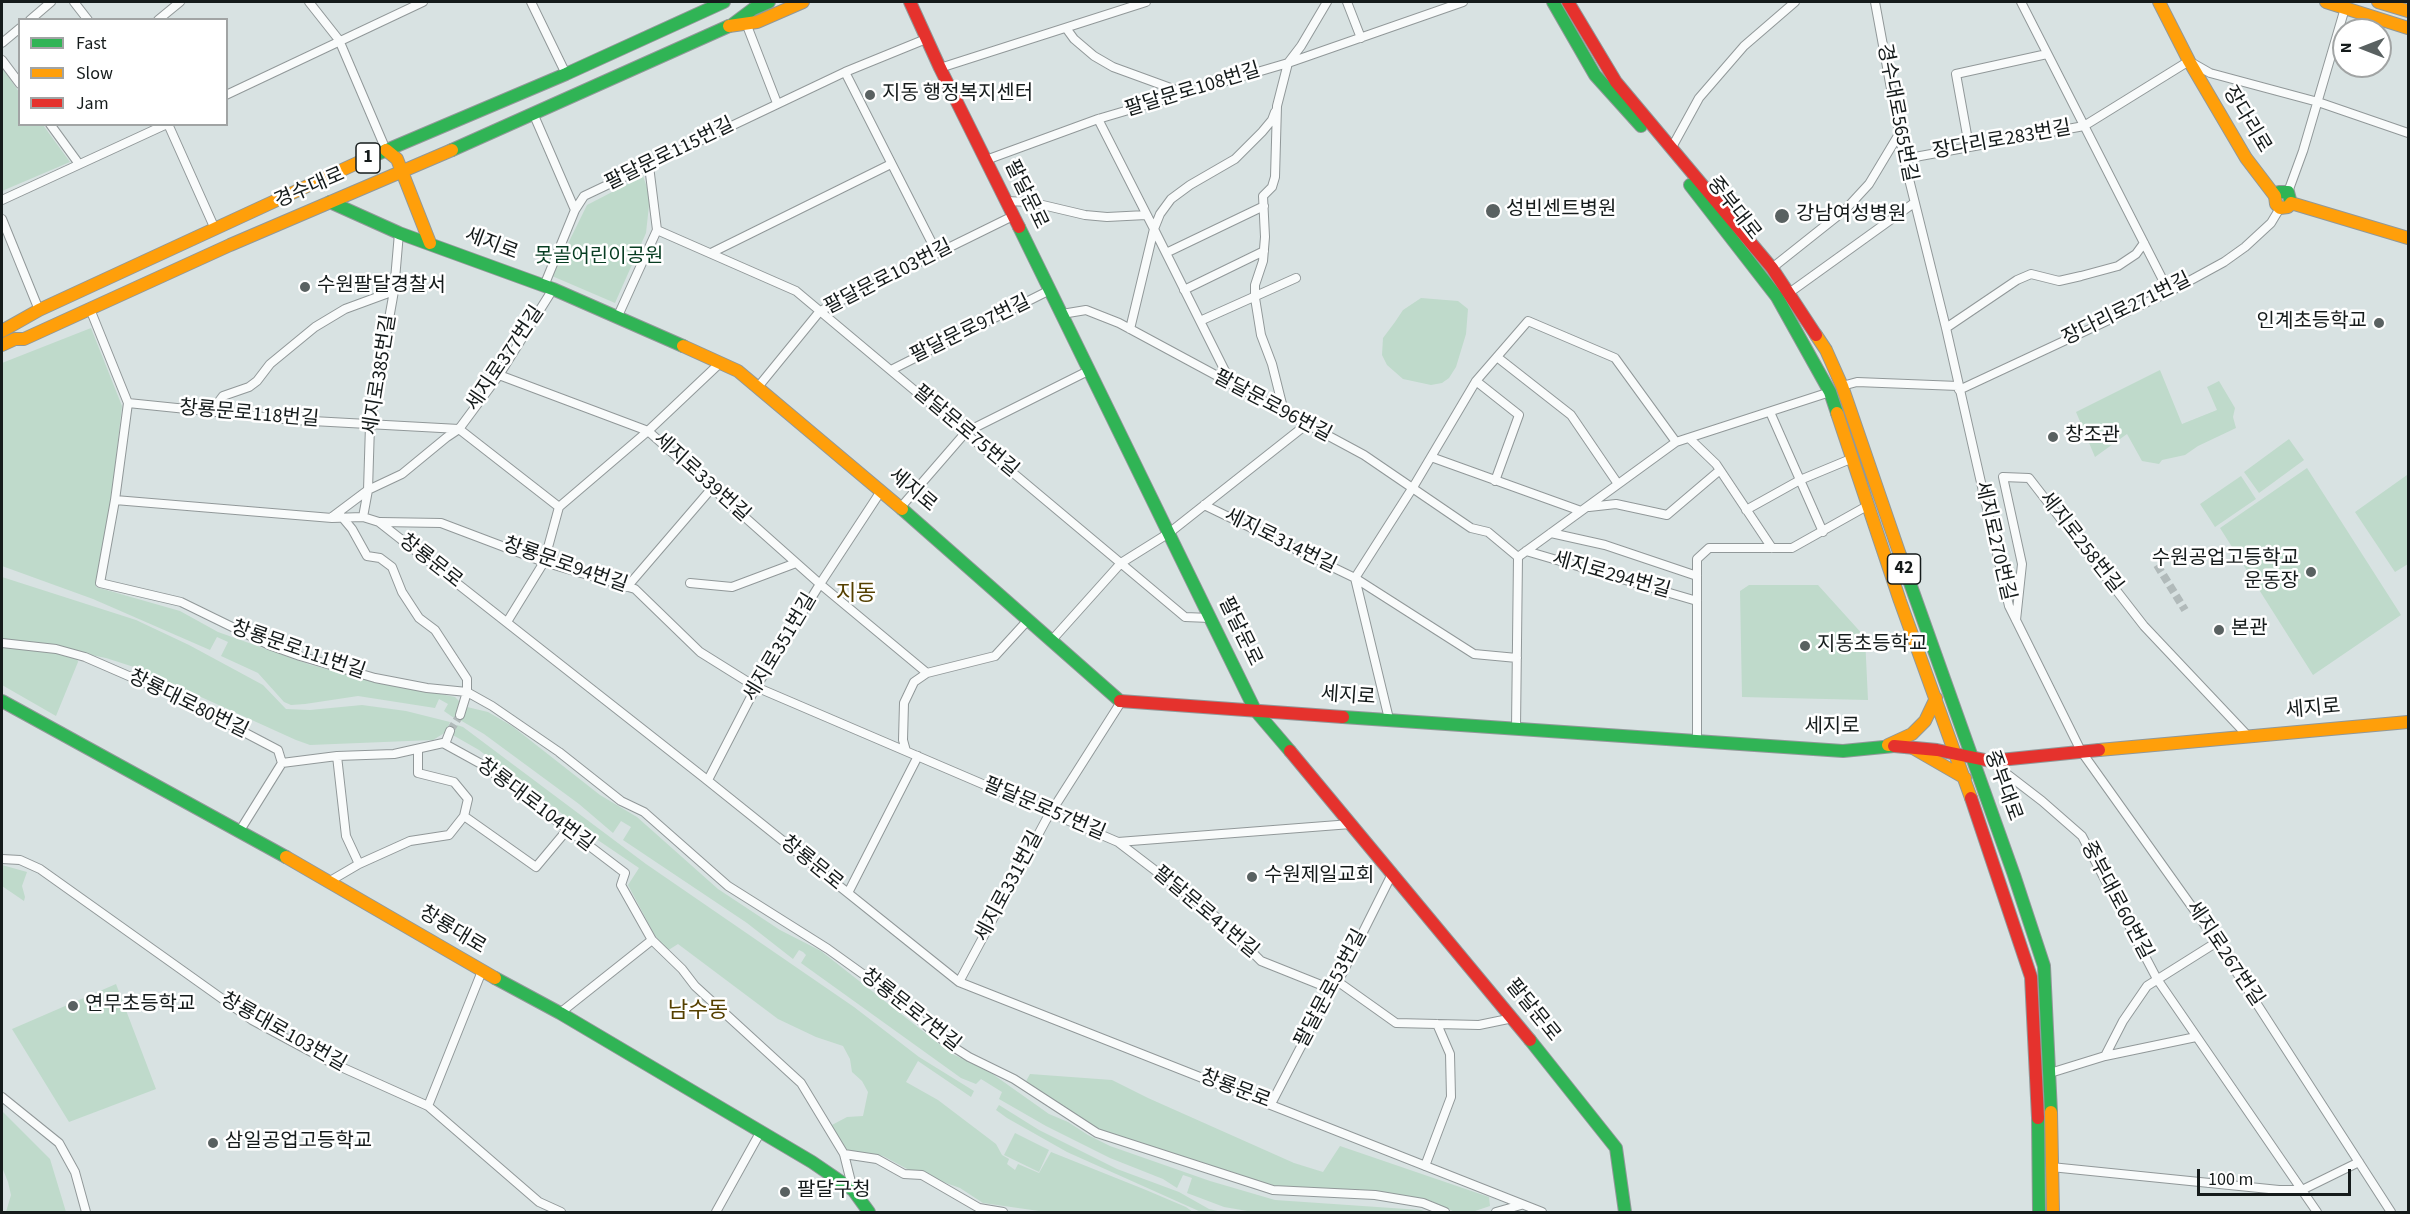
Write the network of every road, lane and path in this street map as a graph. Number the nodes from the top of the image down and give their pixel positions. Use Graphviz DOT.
graph roads {
  1 [pos="51,2"];
  2 [pos="74,2"];
  3 [pos="180,2"];
  4 [pos="309,2"];
  5 [pos="423,2"];
  6 [pos="531,2"];
  7 [pos="723,2"];
  8 [pos="769,2"];
  9 [pos="803,2"];
  10 [pos="910,2"];
  11 [pos="1146,2"];
  12 [pos="1327,2"];
  13 [pos="1347,2"];
  14 [pos="1463,2"];
  15 [pos="1553,2"];
  16 [pos="1568,2"];
  17 [pos="1796,2"];
  18 [pos="1875,2"];
  19 [pos="2019,2"];
  20 [pos="2159,2"];
  21 [pos="2326,2"];
  22 [pos="2378,2"];
  23 [pos="1125,5"];
  24 [pos="2345,8"];
  25 [pos="2409,11"];
  26 [pos="32,18"];
  27 [pos="86,18"];
  28 [pos="160,18"];
  29 [pos="747,23"];
  30 [pos="733,24"];
  31 [pos="1066,28"];
  32 [pos="2409,28"];
  33 [pos="18,30"];
  34 [pos="1361,38"];
  35 [pos="926,39"];
  36 [pos="339,40"];
  37 [pos="2,43"];
  38 [pos="2047,54"];
  39 [pos="2,60"];
  40 [pos="2189,61"];
  41 [pos="1288,63"];
  42 [pos="940,68"];
  43 [pos="845,72"];
  44 [pos="566,74"];
  45 [pos="18,81"];
  46 [pos="228,94"];
  47 [pos="1187,94"];
  48 [pos="2318,102"];
  49 [pos="777,103"];
  50 [pos="1277,106"];
  51 [pos="533,113"];
  52 [pos="1098,119"];
  53 [pos="51,126"];
  54 [pos="164,126"];
  55 [pos="169,126"];
  56 [pos="2084,126"];
  57 [pos="2409,133"];
  58 [pos="1899,134"];
  59 [pos="1969,146"];
  60 [pos="1671,149"];
  61 [pos="386,150"];
  62 [pos="1904,159"];
  63 [pos="986,160"];
  64 [pos="79,164"];
  65 [pos="891,164"];
  66 [pos="649,166"];
  67 [pos="402,172"];
  68 [pos="2,200"];
  69 [pos="2283,200"];
  70 [pos="1006,201"];
  71 [pos="330,202"];
  72 [pos="1914,203"];
  73 [pos="1264,206"];
  74 [pos="575,210"];
  75 [pos="1146,215"];
  76 [pos="1013,216"];
  77 [pos="2,219"];
  78 [pos="214,229"];
  79 [pos="1154,229"];
  80 [pos="657,230"];
  81 [pos="399,233"];
  82 [pos="2409,238"];
  83 [pos="430,243"];
  84 [pos="2144,243"];
  85 [pos="1264,251"];
  86 [pos="711,253"];
  87 [pos="937,253"];
  88 [pos="1166,253"];
  89 [pos="1772,268"];
  90 [pos="1296,278"];
  91 [pos="548,287"];
  92 [pos="1050,290"];
  93 [pos="1184,290"];
  94 [pos="394,291"];
  95 [pos="2169,292"];
  96 [pos="1789,293"];
  97 [pos="1254,298"];
  98 [pos="90,309"];
  99 [pos="39,310"];
  100 [pos="820,311"];
  101 [pos="1062,314"];
  102 [pos="617,318"];
  103 [pos="1200,321"];
  104 [pos="16,322"];
  105 [pos="2,324"];
  106 [pos="1947,328"];
  107 [pos="1130,329"];
  108 [pos="2,331"];
  109 [pos="24,339"];
  110 [pos="2,345"];
  111 [pos="2,354"];
  112 [pos="1497,357"];
  113 [pos="720,363"];
  114 [pos="891,370"];
  115 [pos="1090,370"];
  116 [pos="499,375"];
  117 [pos="1476,381"];
  118 [pos="1232,385"];
  119 [pos="1842,386"];
  120 [pos="758,387"];
  121 [pos="1959,388"];
  122 [pos="1830,392"];
  123 [pos="128,403"];
  124 [pos="211,412"];
  125 [pos="1284,412"];
  126 [pos="1770,412"];
  127 [pos="1307,424"];
  128 [pos="370,425"];
  129 [pos="459,429"];
  130 [pos="648,432"];
  131 [pos="966,432"];
  132 [pos="1689,438"];
  133 [pos="1676,442"];
  134 [pos="1431,457"];
  135 [pos="1853,458"];
  136 [pos="1720,470"];
  137 [pos="1800,480"];
  138 [pos="1495,481"];
  139 [pos="1618,484"];
  140 [pos="712,488"];
  141 [pos="1413,488"];
  142 [pos="368,490"];
  143 [pos="881,491"];
  144 [pos="115,500"];
  145 [pos="1204,505"];
  146 [pos="1868,506"];
  147 [pos="559,507"];
  148 [pos="901,507"];
  149 [pos="1583,509"];
  150 [pos="1746,510"];
  151 [pos="342,517"];
  152 [pos="363,517"];
  153 [pos="332,518"];
  154 [pos="379,522"];
  155 [pos="1823,532"];
  156 [pos="1169,533"];
  157 [pos="1551,533"];
  158 [pos="1772,548"];
  159 [pos="1522,554"];
  160 [pos="544,562"];
  161 [pos="796,562"];
  162 [pos="1121,563"];
  163 [pos="1697,576"];
  164 [pos="1355,578"];
  165 [pos="690,584"];
  166 [pos="820,584"];
  167 [pos="627,587"];
  168 [pos="1697,601"];
  169 [pos="1210,618"];
  170 [pos="1028,620"];
  171 [pos="2016,620"];
  172 [pos="507,622"];
  173 [pos="1052,640"];
  174 [pos="2,643"];
  175 [pos="1517,658"];
  176 [pos="927,673"];
  177 [pos="756,687"];
  178 [pos="467,692"];
  179 [pos="1936,698"];
  180 [pos="2,701"];
  181 [pos="1121,702"];
  182 [pos="1255,711"];
  183 [pos="460,715"];
  184 [pos="1389,719"];
  185 [pos="2409,722"];
  186 [pos="1516,728"];
  187 [pos="450,730"];
  188 [pos="2247,735"];
  189 [pos="1697,741"];
  190 [pos="444,743"];
  191 [pos="1888,745"];
  192 [pos="1913,748"];
  193 [pos="418,749"];
  194 [pos="906,751"];
  195 [pos="2081,751"];
  196 [pos="1955,754"];
  197 [pos="338,756"];
  198 [pos="918,756"];
  199 [pos="1971,756"];
  200 [pos="1989,761"];
  201 [pos="282,763"];
  202 [pos="1965,778"];
  203 [pos="708,780"];
  204 [pos="1051,812"];
  205 [pos="464,816"];
  206 [pos="1351,824"];
  207 [pos="567,830"];
  208 [pos="239,832"];
  209 [pos="1118,842"];
  210 [pos="2,859"];
  211 [pos="359,864"];
  212 [pos="1392,874"];
  213 [pos="330,881"];
  214 [pos="848,893"];
  215 [pos="652,940"];
  216 [pos="2217,942"];
  217 [pos="482,972"];
  218 [pos="2157,979"];
  219 [pos="1337,981"];
  220 [pos="959,982"];
  221 [pos="1330,989"];
  222 [pos="560,1013"];
  223 [pos="1513,1018"];
  224 [pos="1437,1024"];
  225 [pos="2196,1037"];
  226 [pos="2105,1056"];
  227 [pos="2050,1073"];
  228 [pos="2,1097"];
  229 [pos="1271,1104"];
  230 [pos="428,1106"];
  231 [pos="761,1131"];
  232 [pos="844,1154"];
  233 [pos="2359,1162"];
  234 [pos="1425,1166"];
  235 [pos="2051,1167"];
  236 [pos="853,1190"];
  237 [pos="2302,1190"];
  238 [pos="1522,1204"];
  239 [pos="86,1212"];
  240 [pos="561,1212"];
  241 [pos="716,1212"];
  242 [pos="869,1212"];
  243 [pos="1003,1212"];
  244 [pos="1445,1212"];
  245 [pos="1496,1212"];
  246 [pos="1542,1212"];
  247 [pos="1625,1212"];
  248 [pos="2039,1212"];
  249 [pos="2053,1212"];
  250 [pos="2317,1212"];
  251 [pos="2391,1212"];
  1 -- 26 [label="street"];
  2 -- 27 [label="street"];
  3 -- 28 [label="street"];
  4 -- 36 [label="street"];
  5 -- 36 [label="street"];
  6 -- 44 [label="street"];
  7 -- 44 [label="street, 경수대로 / 1"];
  8 -- 30 [label="street, 경수대로 / 1"];
  9 -- 29 [label="street, 경수대로"];
  10 -- 35 [label="street, 팔달문로"];
  11 -- 23 [label="street"];
  12 -- 41 [label="street"];
  13 -- 34 [label="street"];
  14 -- 34 [label="street, 팔달문로108번길"];
  15 -- 122 [label="street, 중부대로 / 42"];
  16 -- 60 [label="street, 중부대로 / 42"];
  17 -- 60 [label="street"];
  18 -- 58 [label="street, 경수대로565번길"];
  19 -- 38 [label="street"];
  20 -- 40 [label="street, 장다리로"];
  21 -- 24 [label="street"];
  22 -- 25 [label="street"];
  23 -- 31 [label="street"];
  24 -- 32 [label="street"];
  24 -- 48 [label="street, 장다리로271번길"];
  29 -- 30 [label="street, 경수대로"];
  29 -- 49 [label="street"];
  30 -- 51 [label="street, 경수대로 / 1"];
  31 -- 42 [label="street"];
  31 -- 47 [label="street"];
  33 -- 37 [label="street"];
  34 -- 41 [label="street, 팔달문로108번길"];
  35 -- 42 [label="street, 팔달문로"];
  35 -- 43 [label="street, 팔달문로115번길"];
  36 -- 46 [label="street"];
  36 -- 61 [label="street"];
  38 -- 56 [label="street"];
  38 -- 59 [label="street"];
  39 -- 45 [label="street"];
  40 -- 48 [label="street, 장다리로"];
  40 -- 56 [label="street, 장다리로283번길"];
  40 -- 69 [label="street, 장다리로"];
  41 -- 47 [label="street, 팔달문로108번길"];
  41 -- 50 [label="street"];
  42 -- 63 [label="street, 팔달문로"];
  43 -- 49 [label="street, 팔달문로115번길"];
  43 -- 65 [label="street"];
  44 -- 61 [label="street, 경수대로 / 1"];
  47 -- 52 [label="street, 팔달문로108번길"];
  48 -- 57 [label="street, 장다리로"];
  48 -- 69 [label="street, 장다리로271번길"];
  49 -- 66 [label="street, 팔달문로115번길"];
  50 -- 73 [label="street"];
  50 -- 79 [label="street"];
  51 -- 67 [label="street, 경수대로 / 1"];
  51 -- 74 [label="street"];
  52 -- 63 [label="street, 팔달문로108번길"];
  52 -- 75 [label="street, 팔달문로108번길"];
  53 -- 64 [label="street"];
  54 -- 64 [label="street"];
  55 -- 78 [label="street"];
  56 -- 59 [label="street, 장다리로283번길"];
  56 -- 84 [label="street"];
  58 -- 62 [label="street, 경수대로565번길"];
  58 -- 89 [label="street"];
  59 -- 62 [label="street, 장다리로283번길"];
  60 -- 89 [label="street, 중부대로 / 42"];
  61 -- 67 [label="street"];
  61 -- 78 [label="street, 경수대로 / 1"];
  62 -- 72 [label="street, 경수대로565번길"];
  63 -- 70 [label="street, 팔달문로"];
  64 -- 68 [label="street"];
  65 -- 86 [label="street"];
  65 -- 87 [label="street"];
  66 -- 74 [label="street, 팔달문로115번길"];
  66 -- 80 [label="street"];
  67 -- 71 [label="street, 경수대로 / 1"];
  67 -- 83 [label="street"];
  69 -- 82 [label="street"];
  69 -- 95 [label="street, 장다리로271번길"];
  70 -- 75 [label="street"];
  70 -- 76 [label="street, 팔달문로"];
  71 -- 81 [label="street, 세지로"];
  71 -- 98 [label="street, 경수대로 / 1"];
  72 -- 96 [label="street"];
  72 -- 106 [label="street, 경수대로565번길"];
  73 -- 85 [label="street"];
  73 -- 88 [label="street"];
  74 -- 91 [label="street, 팔달문로115번길"];
  75 -- 79 [label="street, 팔달문로108번길"];
  76 -- 87 [label="street, 팔달문로103번길"];
  76 -- 92 [label="street, 팔달문로"];
  77 -- 99 [label="street"];
  78 -- 99 [label="street, 경수대로 / 1"];
  79 -- 88 [label="street, 팔달문로108번길"];
  79 -- 107 [label="street"];
  80 -- 86 [label="street, 팔달문로75번길"];
  80 -- 102 [label="street"];
  81 -- 83 [label="street, 세지로"];
  81 -- 94 [label="street, 세지로385번길"];
  83 -- 91 [label="street, 세지로"];
  84 -- 95 [label="street"];
  84 -- 106 [label="street"];
  85 -- 93 [label="street"];
  85 -- 97 [label="street"];
  86 -- 100 [label="street, 팔달문로75번길"];
  87 -- 100 [label="street, 팔달문로103번길"];
  88 -- 93 [label="street, 팔달문로108번길"];
  89 -- 96 [label="street, 중부대로 / 42"];
  90 -- 97 [label="street"];
  91 -- 102 [label="street, 세지로"];
  91 -- 116 [label="street, 세지로377번길"];
  92 -- 101 [label="street, 팔달문로"];
  92 -- 114 [label="street, 팔달문로97번길"];
  93 -- 103 [label="street, 팔달문로108번길"];
  94 -- 124 [label="street"];
  94 -- 128 [label="street, 세지로385번길"];
  95 -- 121 [label="street, 장다리로271번길"];
  96 -- 119 [label="street, 중부대로 / 42"];
  97 -- 103 [label="street"];
  97 -- 125 [label="street"];
  98 -- 109 [label="street, 경수대로 / 1"];
  98 -- 123 [label="street"];
  99 -- 104 [label="street, 경수대로 / 1"];
  100 -- 114 [label="street, 팔달문로75번길"];
  100 -- 120 [label="street, 팔달문로103번길"];
  101 -- 107 [label="street, 팔달문로96번길"];
  101 -- 115 [label="street, 팔달문로"];
  102 -- 113 [label="street, 세지로"];
  103 -- 118 [label="street, 팔달문로108번길"];
  104 -- 105 [label="street"];
  104 -- 108 [label="street, 경수대로 / 1"];
  106 -- 121 [label="street, 경수대로565번길"];
  107 -- 118 [label="street, 팔달문로96번길"];
  109 -- 110 [label="street, 경수대로 / 1"];
  109 -- 111 [label="street"];
  112 -- 117 [label="street, 세지로314번길"];
  112 -- 133 [label="street, 세지로314번길"];
  112 -- 139 [label="street"];
  113 -- 120 [label="street, 세지로"];
  113 -- 130 [label="street"];
  114 -- 131 [label="street, 팔달문로75번길"];
  115 -- 131 [label="street"];
  115 -- 156 [label="street, 팔달문로"];
  116 -- 129 [label="street, 세지로377번길"];
  116 -- 130 [label="street, 세지로339번길"];
  117 -- 134 [label="street, 세지로314번길"];
  117 -- 138 [label="street"];
  118 -- 125 [label="street, 팔달문로96번길"];
  119 -- 121 [label="street"];
  119 -- 199 [label="street, 중부대로 / 42"];
  120 -- 143 [label="street, 세지로"];
  121 -- 171 [label="street, 세지로270번길"];
  122 -- 126 [label="street"];
  122 -- 135 [label="street, 중부대로 / 42"];
  123 -- 124 [label="street, 창룡문로118번길"];
  123 -- 144 [label="street"];
  124 -- 128 [label="street, 창룡문로118번길"];
  125 -- 127 [label="street, 팔달문로96번길"];
  126 -- 132 [label="street"];
  126 -- 137 [label="street"];
  127 -- 141 [label="street, 팔달문로96번길"];
  127 -- 145 [label="street"];
  128 -- 129 [label="street, 세지로377번길"];
  128 -- 142 [label="street, 세지로385번길"];
  129 -- 142 [label="street, 세지로377번길"];
  129 -- 147 [label="street"];
  130 -- 140 [label="street, 세지로339번길"];
  130 -- 147 [label="street"];
  131 -- 148 [label="street"];
  131 -- 162 [label="street, 팔달문로75번길"];
  132 -- 133 [label="street"];
  132 -- 136 [label="street"];
  133 -- 139 [label="street"];
  134 -- 138 [label="street"];
  134 -- 141 [label="street, 세지로314번길"];
  135 -- 137 [label="street"];
  135 -- 146 [label="street, 중부대로 / 42"];
  136 -- 149 [label="street"];
  136 -- 150 [label="street"];
  137 -- 150 [label="street"];
  137 -- 155 [label="street"];
  138 -- 149 [label="street"];
  139 -- 149 [label="street"];
  140 -- 161 [label="street, 세지로339번길"];
  140 -- 167 [label="street"];
  141 -- 159 [label="street, 팔달문로96번길"];
  141 -- 164 [label="street, 세지로314번길"];
  142 -- 152 [label="street, 세지로385번길"];
  142 -- 153 [label="street, 세지로377번길"];
  143 -- 148 [label="street, 세지로"];
  143 -- 166 [label="street, 세지로351번길"];
  144 -- 153 [label="street, 창룡문로"];
  144 -- 178 [label="street, 창룡문로111번길"];
  145 -- 156 [label="street"];
  145 -- 164 [label="street, 세지로314번길"];
  146 -- 155 [label="street"];
  146 -- 179 [label="street, 중부대로 / 42"];
  147 -- 160 [label="street"];
  148 -- 170 [label="street, 세지로"];
  149 -- 157 [label="street"];
  150 -- 158 [label="street"];
  151 -- 152 [label="street, 창룡문로"];
  151 -- 153 [label="street, 창룡문로"];
  151 -- 178 [label="street"];
  152 -- 154 [label="street, 창룡문로"];
  154 -- 160 [label="street, 창룡문로94번길"];
  154 -- 172 [label="street, 창룡문로"];
  155 -- 158 [label="street"];
  156 -- 162 [label="street"];
  156 -- 169 [label="street, 팔달문로"];
  157 -- 159 [label="street"];
  157 -- 163 [label="street"];
  158 -- 163 [label="street, 세지로294번길"];
  159 -- 168 [label="street, 세지로294번길"];
  159 -- 175 [label="street"];
  160 -- 167 [label="street, 창룡문로94번길"];
  160 -- 172 [label="street"];
  161 -- 165 [label="street"];
  161 -- 166 [label="street, 세지로339번길"];
  162 -- 169 [label="street, 팔달문로75번길"];
  162 -- 173 [label="street"];
  163 -- 168 [label="street, 세지로294번길"];
  164 -- 175 [label="street, 세지로314번길"];
  164 -- 184 [label="street, 세지로314번길"];
  166 -- 176 [label="street, 세지로339번길"];
  166 -- 177 [label="street, 세지로351번길"];
  167 -- 177 [label="street, 창룡문로94번길"];
  168 -- 189 [label="street, 세지로294번길"];
  169 -- 182 [label="street, 팔달문로"];
  170 -- 173 [label="street, 세지로"];
  170 -- 176 [label="street"];
  171 -- 188 [label="street, 세지로258번길"];
  171 -- 195 [label="street, 세지로270번길"];
  172 -- 203 [label="street, 창룡문로"];
  173 -- 181 [label="street, 세지로"];
  174 -- 201 [label="street, 창룡대로80번길"];
  175 -- 186 [label="street"];
  176 -- 194 [label="street"];
  177 -- 194 [label="street, 팔달문로57번길"];
  177 -- 203 [label="street, 세지로351번길"];
  178 -- 183 [label="street"];
  178 -- 244 [label="street, 창룡문로7번길"];
  179 -- 191 [label="street"];
  179 -- 196 [label="street, 중부대로 / 42"];
  180 -- 208 [label="street, 창룡대로"];
  181 -- 182 [label="street, 세지로"];
  181 -- 204 [label="street, 세지로331번길"];
  182 -- 184 [label="street, 세지로"];
  182 -- 206 [label="street, 팔달문로"];
  184 -- 186 [label="street, 세지로"];
  185 -- 188 [label="street, 세지로"];
  186 -- 189 [label="street, 세지로"];
  187 -- 190 [label="street"];
  188 -- 195 [label="street, 세지로"];
  189 -- 191 [label="street, 세지로"];
  190 -- 193 [label="street"];
  190 -- 207 [label="street, 창룡대로104번길"];
  191 -- 192 [label="street, 세지로"];
  192 -- 196 [label="street, 세지로"];
  192 -- 202 [label="street"];
  193 -- 197 [label="street"];
  193 -- 205 [label="street"];
  194 -- 198 [label="street, 팔달문로57번길"];
  195 -- 200 [label="street, 세지로"];
  195 -- 216 [label="street, 세지로267번길"];
  196 -- 199 [label="street, 세지로"];
  196 -- 202 [label="street, 중부대로 / 42"];
  197 -- 201 [label="street"];
  197 -- 211 [label="street"];
  198 -- 204 [label="street, 팔달문로57번길"];
  198 -- 214 [label="street"];
  199 -- 200 [label="street, 세지로"];
  199 -- 227 [label="street, 중부대로 / 42"];
  200 -- 218 [label="street, 중부대로60번길"];
  201 -- 208 [label="street"];
  202 -- 248 [label="street, 중부대로 / 42"];
  203 -- 214 [label="street, 창룡문로"];
  204 -- 209 [label="street, 팔달문로57번길"];
  204 -- 220 [label="street, 세지로331번길"];
  205 -- 207 [label="street"];
  205 -- 211 [label="street"];
  206 -- 209 [label="street, 팔달문로57번길"];
  206 -- 212 [label="street, 팔달문로"];
  207 -- 215 [label="street, 창룡대로104번길"];
  208 -- 213 [label="street, 창룡대로"];
  209 -- 221 [label="street, 팔달문로41번길"];
  210 -- 230 [label="street, 창룡대로103번길"];
  211 -- 213 [label="street"];
  212 -- 219 [label="street, 팔달문로53번길"];
  212 -- 223 [label="street, 팔달문로"];
  213 -- 217 [label="street, 창룡대로"];
  214 -- 220 [label="street, 창룡문로"];
  215 -- 222 [label="street"];
  215 -- 232 [label="street"];
  216 -- 218 [label="street"];
  216 -- 233 [label="street, 세지로267번길"];
  217 -- 222 [label="street, 창룡대로"];
  217 -- 230 [label="street"];
  218 -- 225 [label="street, 중부대로60번길"];
  218 -- 226 [label="street"];
  219 -- 221 [label="street, 팔달문로53번길"];
  219 -- 224 [label="street"];
  220 -- 229 [label="street, 창룡문로"];
  221 -- 229 [label="street, 팔달문로53번길"];
  222 -- 231 [label="street, 창룡대로"];
  223 -- 224 [label="street"];
  223 -- 247 [label="street, 팔달문로"];
  224 -- 234 [label="street"];
  225 -- 226 [label="street"];
  225 -- 237 [label="street, 중부대로60번길"];
  226 -- 227 [label="street"];
  227 -- 235 [label="street, 중부대로 / 42"];
  228 -- 239 [label="street"];
  229 -- 234 [label="street, 창룡문로"];
  230 -- 240 [label="street, 창룡대로103번길"];
  231 -- 236 [label="street, 창룡대로"];
  231 -- 241 [label="street"];
  232 -- 236 [label="street"];
  232 -- 243 [label="street"];
  233 -- 237 [label="street"];
  233 -- 251 [label="street, 세지로267번길"];
  234 -- 238 [label="street, 창룡문로"];
  235 -- 237 [label="street"];
  235 -- 249 [label="street, 중부대로 / 42"];
  236 -- 242 [label="street, 창룡대로"];
  237 -- 250 [label="street, 중부대로60번길"];
  238 -- 245 [label="street"];
  238 -- 246 [label="street, 창룡문로"];
}
